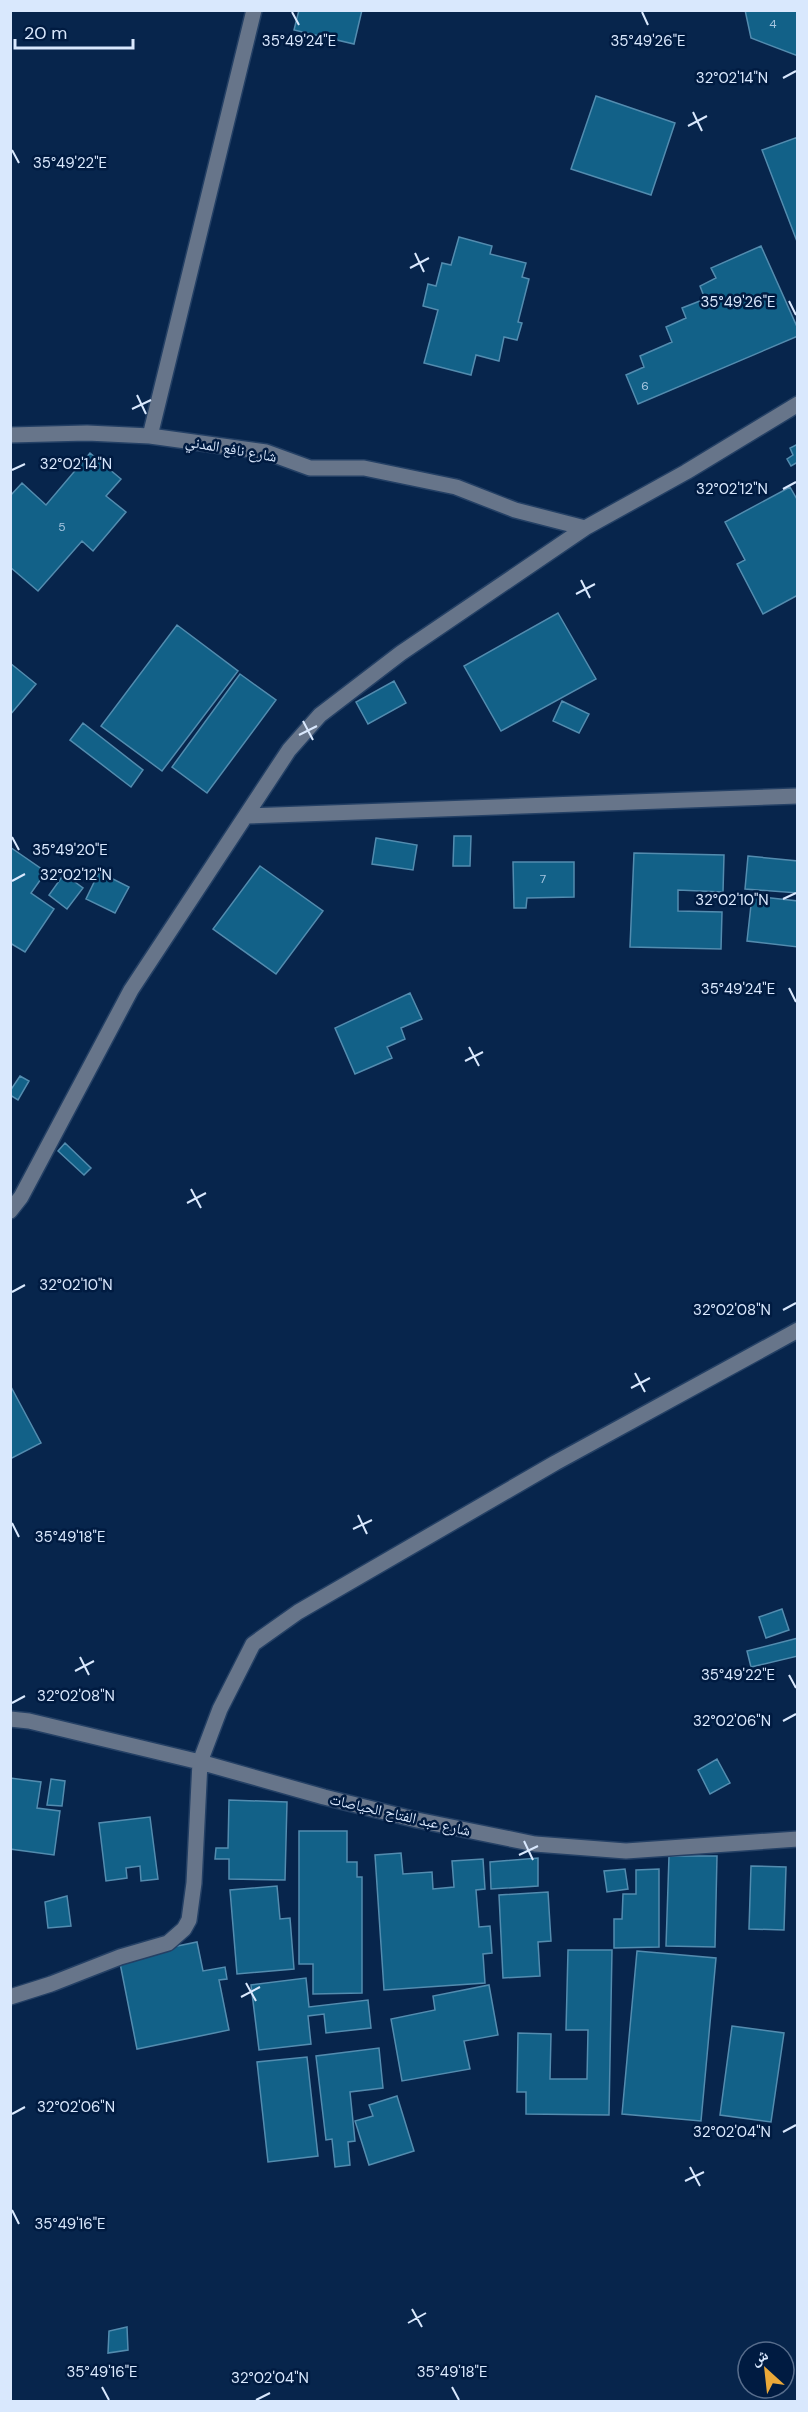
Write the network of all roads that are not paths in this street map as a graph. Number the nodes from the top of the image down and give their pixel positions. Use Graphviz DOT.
graph roads {
  1 [pos="254,10"];
  2 [pos="798,404"];
  3 [pos="10,435"];
  4 [pos="150,436"];
  5 [pos="585,528"];
  6 [pos="798,796"];
  7 [pos="246,816"];
  8 [pos="10,1211"];
  9 [pos="798,1330"];
  10 [pos="10,1719"];
  11 [pos="200,1762"];
  12 [pos="798,1839"];
  13 [pos="10,1998"];
  1 -- 4 [label="street"];
  2 -- 5 [label="street"];
  3 -- 4 [label="street, شارع نافع المدني"];
  4 -- 5 [label="street, شارع نافع المدني"];
  5 -- 7 [label="street"];
  6 -- 7 [label="street"];
  7 -- 8 [label="street"];
  9 -- 11 [label="street"];
  10 -- 11 [label="street, شارع عبد الفتاح الحياصات"];
  11 -- 12 [label="street, شارع عبد الفتاح الحياصات"];
  11 -- 13 [label="street"];
}
